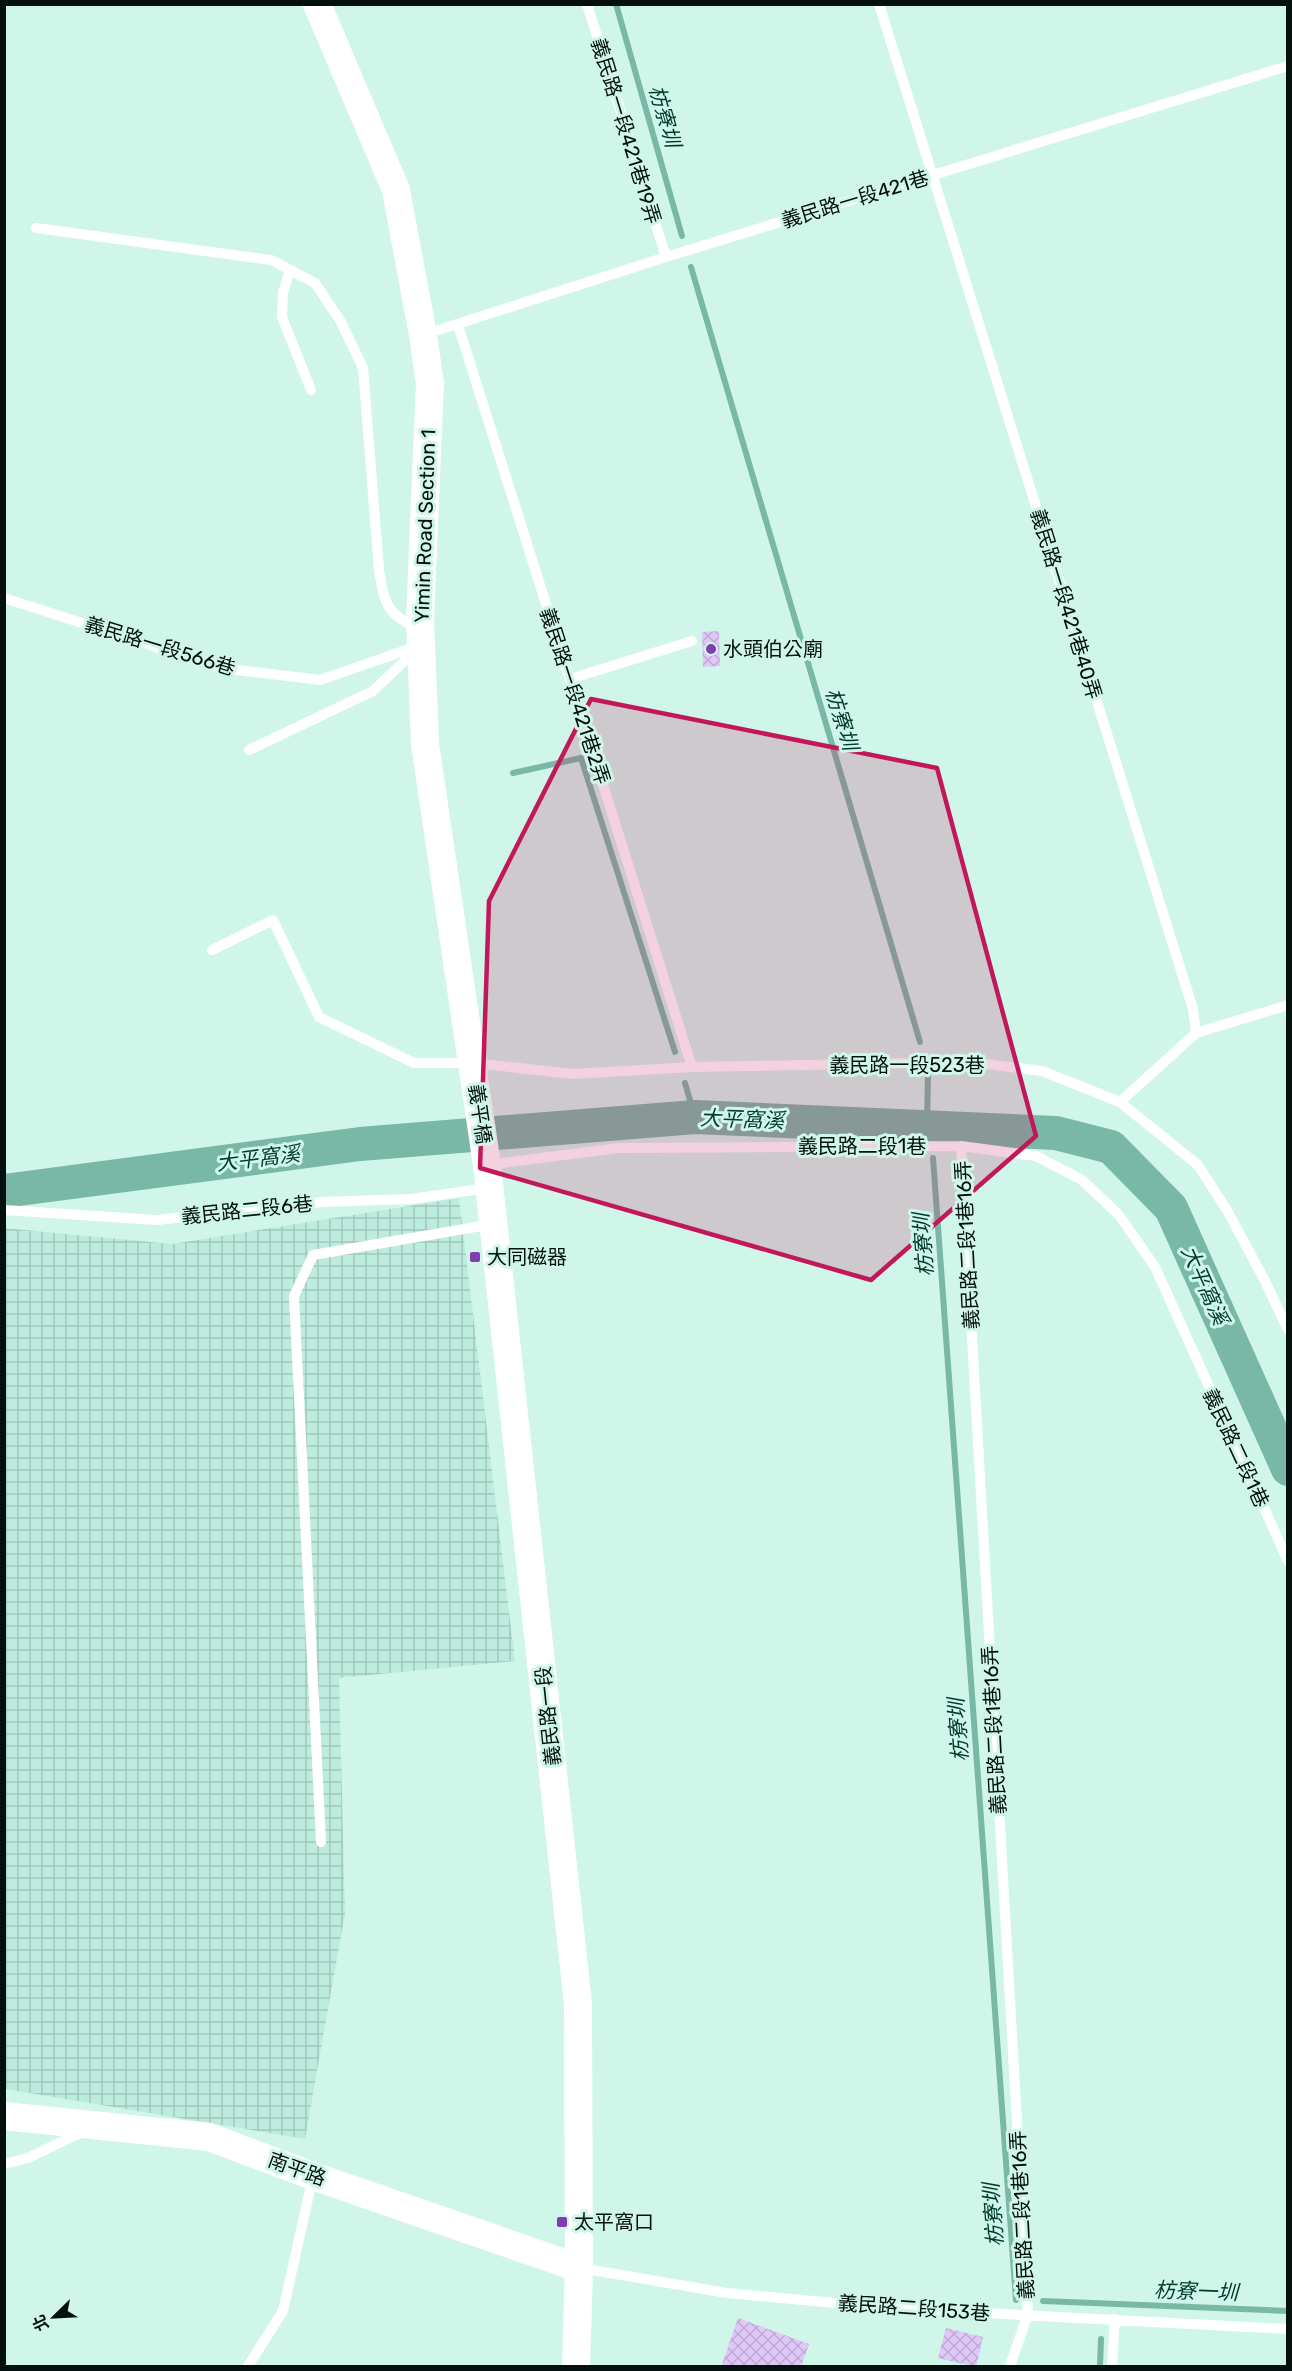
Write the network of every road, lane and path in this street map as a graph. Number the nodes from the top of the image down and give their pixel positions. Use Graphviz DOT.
graph roads {
  1 [pos="317,4"];
  2 [pos="587,4"];
  3 [pos="879,4"];
  4 [pos="1287,66"];
  5 [pos="933,175"];
  6 [pos="36,228"];
  7 [pos="666,257"];
  8 [pos="290,270"];
  9 [pos="458,325"];
  10 [pos="423,334"];
  11 [pos="310,390"];
  12 [pos="4,598"];
  13 [pos="421,637"];
  14 [pos="692,641"];
  15 [pos="570,679"];
  16 [pos="249,750"];
  17 [pos="212,950"];
  18 [pos="1287,1005"];
  19 [pos="1196,1033"];
  20 [pos="473,1063"];
  21 [pos="692,1067"];
  22 [pos="1120,1102"];
  23 [pos="961,1146"];
  24 [pos="488,1176"];
  25 [pos="4,1210"];
  26 [pos="493,1224"];
  27 [pos="1287,1330"];
  28 [pos="1287,1561"];
  29 [pos="321,1842"];
  30 [pos="4,2116"];
  31 [pos="98,2124"];
  32 [pos="4,2164"];
  33 [pos="313,2176"];
  34 [pos="579,2268"];
  35 [pos="1028,2314"];
  36 [pos="1115,2319"];
  37 [pos="1287,2329"];
  38 [pos="248,2367"];
  39 [pos="576,2367"];
  40 [pos="1011,2367"];
  41 [pos="1112,2367"];
  1 -- 10 [label="street, Yimin Road Section 1"];
  2 -- 7 [label="lane, 義民路一段421巷19弄"];
  3 -- 5 [label="lane, 義民路一段421巷40弄"];
  4 -- 5 [label="lane, 義民路一段421巷"];
  5 -- 7 [label="lane, 義民路一段421巷"];
  5 -- 19 [label="lane, 義民路一段421巷40弄"];
  6 -- 8 [label="lane"];
  7 -- 9 [label="lane, 義民路一段421巷"];
  8 -- 11 [label="lane"];
  8 -- 13 [label="lane"];
  9 -- 10 [label="lane, 義民路一段421巷"];
  9 -- 15 [label="lane, 義民路一段421巷2弄"];
  10 -- 13 [label="street, Yimin Road Section 1"];
  12 -- 13 [label="lane, 義民路一段566巷"];
  13 -- 16 [label="lane"];
  13 -- 20 [label="street, Yimin Road Section 1"];
  14 -- 15 [label="lane"];
  15 -- 21 [label="lane, 義民路一段421巷2弄"];
  17 -- 20 [label="lane, 義民路一段523巷"];
  18 -- 19 [label="lane"];
  19 -- 22 [label="lane"];
  20 -- 21 [label="lane, 義民路一段523巷"];
  20 -- 24 [label="street, 義平橋"];
  21 -- 22 [label="lane, 義民路一段523巷"];
  22 -- 27 [label="lane, 義民路一段523巷"];
  23 -- 24 [label="lane, 義民路二段1巷"];
  23 -- 28 [label="lane, 義民路二段1巷"];
  23 -- 35 [label="lane, 義民路二段1巷16弄"];
  24 -- 25 [label="lane, 義民路二段6巷"];
  24 -- 26 [label="street, 義民路一段"];
  26 -- 29 [label="lane"];
  26 -- 34 [label="street, 義民路一段"];
  30 -- 31 [label="street, 南平路"];
  31 -- 32 [label="lane"];
  31 -- 33 [label="street, 南平路"];
  33 -- 34 [label="street, 南平路"];
  33 -- 38 [label="lane"];
  34 -- 35 [label="lane, 義民路二段153巷"];
  34 -- 39 [label="street, 義民路一段"];
  35 -- 36 [label="lane, 義民路二段153巷"];
  35 -- 40 [label="lane"];
  36 -- 37 [label="lane, 義民路二段153巷"];
  36 -- 41 [label="lane"];
}
